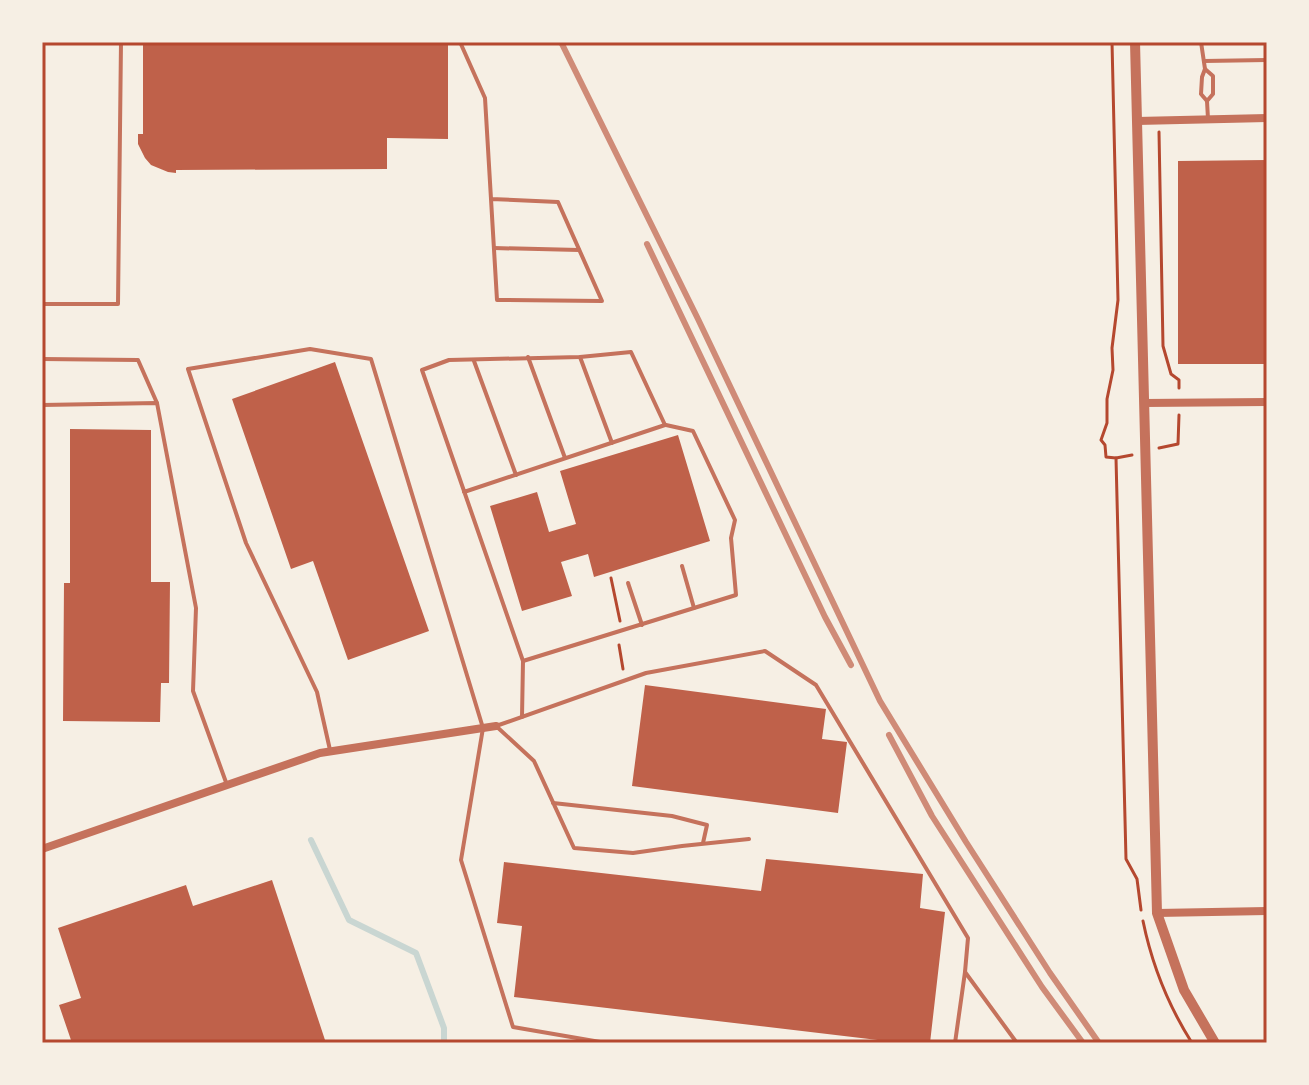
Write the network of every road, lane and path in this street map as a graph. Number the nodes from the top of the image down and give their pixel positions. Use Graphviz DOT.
graph roads {
  1 [pos="121,42"];
  2 [pos="460,42"];
  3 [pos="1112,42"];
  4 [pos="1135,42"];
  5 [pos="1201,42"];
  6 [pos="1267,60"];
  7 [pos="1204,61"];
  8 [pos="1205,69"];
  9 [pos="1207,101"];
  10 [pos="1267,118"];
  11 [pos="1208,119"];
  12 [pos="1137,121"];
  13 [pos="1159,122"];
  14 [pos="491,199"];
  15 [pos="494,248"];
  16 [pos="579,250"];
  17 [pos="42,304"];
  18 [pos="528,357"];
  19 [pos="580,357"];
  20 [pos="42,359"];
  21 [pos="474,361"];
  22 [pos="1267,402"];
  23 [pos="157,403"];
  24 [pos="1144,403"];
  25 [pos="1179,403"];
  26 [pos="42,405"];
  27 [pos="665,425"];
  28 [pos="612,443"];
  29 [pos="1145,452"];
  30 [pos="565,458"];
  31 [pos="1116,458"];
  32 [pos="516,475"];
  33 [pos="464,492"];
  34 [pos="682,566"];
  35 [pos="628,583"];
  36 [pos="694,608"];
  37 [pos="642,625"];
  38 [pos="523,661"];
  39 [pos="522,717"];
  40 [pos="496,726"];
  41 [pos="483,728"];
  42 [pos="331,751"];
  43 [pos="227,785"];
  44 [pos="553,803"];
  45 [pos="749,839"];
  46 [pos="703,843"];
  47 [pos="42,849"];
  48 [pos="1267,911"];
  49 [pos="1157,913"];
  50 [pos="965,972"];
  51 [pos="956,1035"];
  52 [pos="606,1043"];
  53 [pos="955,1043"];
  54 [pos="962,1043"];
  55 [pos="1017,1043"];
  56 [pos="1192,1043"];
  57 [pos="1215,1043"];
  1 -- 17 [label="lane"];
  2 -- 14 [label="lane"];
  3 -- 31 [label="path"];
  4 -- 12 [label="street"];
  5 -- 7 [label="lane"];
  6 -- 7 [label="lane"];
  7 -- 8 [label="lane"];
  8 -- 9 [label="lane"];
  8 -- 9 [label="lane"];
  9 -- 11 [label="lane"];
  10 -- 11 [label="street"];
  11 -- 13 [label="street"];
  12 -- 13 [label="street"];
  12 -- 24 [label="street"];
  13 -- 25 [label="path"];
  14 -- 15 [label="lane"];
  14 -- 16 [label="lane"];
  15 -- 16 [label="lane"];
  15 -- 16 [label="lane"];
  18 -- 19 [label="lane"];
  18 -- 21 [label="lane"];
  18 -- 30 [label="lane"];
  19 -- 27 [label="lane"];
  19 -- 28 [label="lane"];
  20 -- 23 [label="lane"];
  21 -- 32 [label="lane"];
  21 -- 33 [label="lane"];
  22 -- 25 [label="street"];
  23 -- 26 [label="lane"];
  23 -- 43 [label="lane"];
  24 -- 25 [label="street"];
  24 -- 29 [label="street"];
  25 -- 29 [label="path"];
  27 -- 28 [label="lane"];
  27 -- 36 [label="lane"];
  28 -- 30 [label="lane"];
  29 -- 31 [label="path"];
  29 -- 49 [label="street"];
  30 -- 32 [label="lane"];
  31 -- 56 [label="path"];
  32 -- 33 [label="lane"];
  33 -- 38 [label="lane"];
  34 -- 36 [label="lane"];
  35 -- 37 [label="lane"];
  36 -- 37 [label="lane"];
  37 -- 38 [label="lane"];
  38 -- 39 [label="lane"];
  39 -- 40 [label="lane"];
  39 -- 50 [label="lane"];
  40 -- 41 [label="street"];
  40 -- 44 [label="lane"];
  41 -- 42 [label="street"];
  41 -- 42 [label="lane"];
  41 -- 52 [label="lane"];
  42 -- 43 [label="street"];
  43 -- 47 [label="street"];
  44 -- 46 [label="lane"];
  44 -- 46 [label="lane"];
  45 -- 46 [label="lane"];
  48 -- 49 [label="street"];
  49 -- 57 [label="street"];
  50 -- 51 [label="lane"];
  50 -- 55 [label="lane"];
  51 -- 53 [label="lane"];
  51 -- 54 [label="lane"];
}
